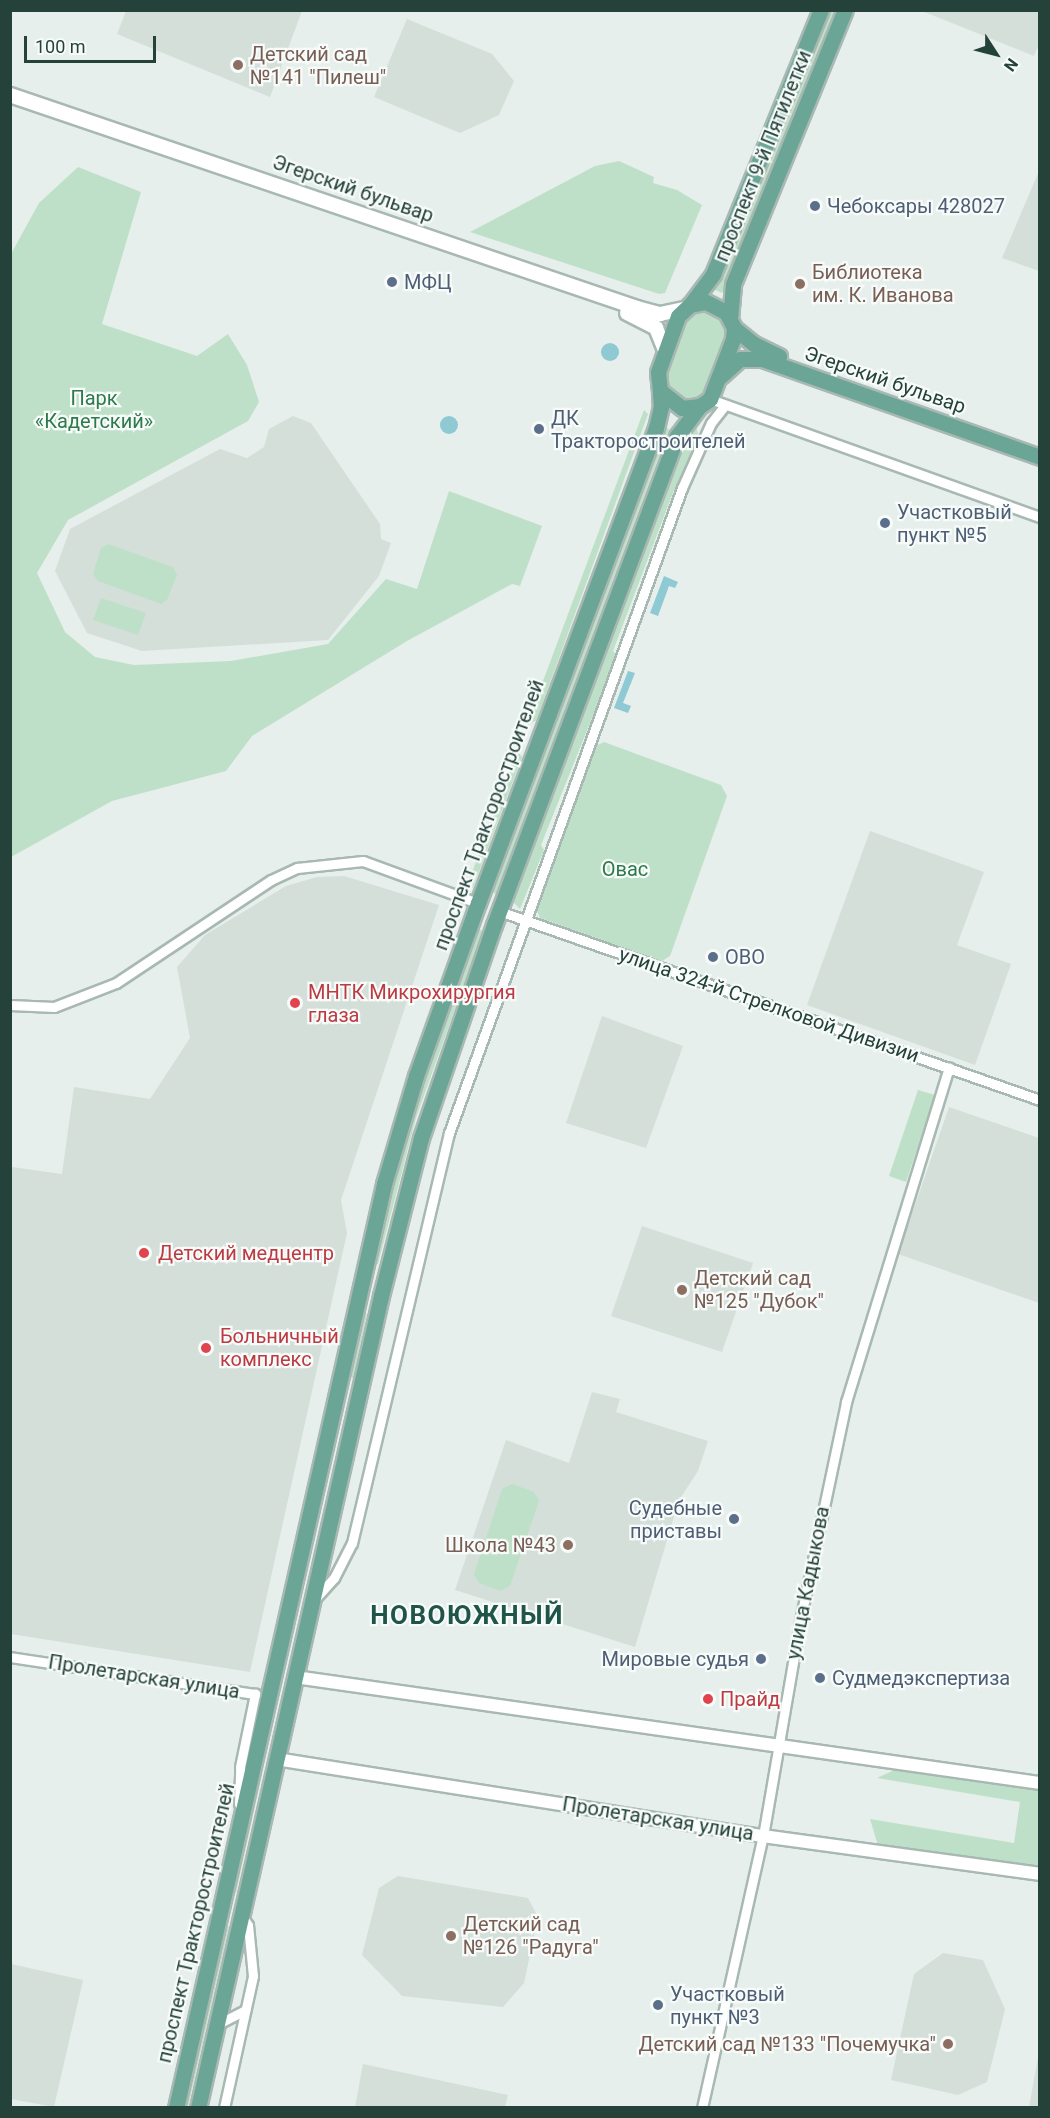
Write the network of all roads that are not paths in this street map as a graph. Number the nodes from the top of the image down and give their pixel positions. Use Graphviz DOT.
graph roads {
  1 [pos="820,10"];
  2 [pos="844,10"];
  3 [pos="10,95"];
  4 [pos="10,103"];
  5 [pos="170,153"];
  6 [pos="451,249"];
  7 [pos="687,307"];
  8 [pos="732,323"];
  9 [pos="664,350"];
  10 [pos="721,376"];
  11 [pos="660,391"];
  12 [pos="705,403"];
  13 [pos="725,405"];
  14 [pos="946,420"];
  15 [pos="1040,447"];
  16 [pos="1040,457"];
  17 [pos="1040,517"];
  18 [pos="478,903"];
  19 [pos="499,911"];
  20 [pos="523,920"];
  21 [pos="10,1005"];
  22 [pos="950,1068"];
  23 [pos="1040,1100"];
  24 [pos="363,1275"];
  25 [pos="385,1280"];
  26 [pos="336,1396"];
  27 [pos="357,1401"];
  28 [pos="297,1566"];
  29 [pos="319,1570"];
  30 [pos="312,1602"];
  31 [pos="10,1657"];
  32 [pos="295,1677"];
  33 [pos="272,1679"];
  34 [pos="255,1694"];
  35 [pos="779,1745"];
  36 [pos="257,1747"];
  37 [pos="276,1759"];
  38 [pos="1040,1783"];
  39 [pos="238,1829"];
  40 [pos="763,1836"];
  41 [pos="1040,1874"];
  42 [pos="241,1915"];
  43 [pos="245,2010"];
  44 [pos="216,2025"];
  45 [pos="176,2108"];
  46 [pos="198,2108"];
  47 [pos="224,2108"];
  48 [pos="702,2108"];
  1 -- 7 [label="main road, проспект 9-й Пятилетки"];
  2 -- 8 [label="main road, проспект 9-й Пятилетки"];
  3 -- 5 [label="main road, Эгерский бульвар"];
  4 -- 5 [label="main road, Эгерский бульвар"];
  5 -- 6 [label="main road, Эгерский бульвар"];
  6 -- 7 [label="main road, Эгерский бульвар"];
  6 -- 9 [label="main road, Эгерский бульвар"];
  7 -- 8 [label="main road, Эгерский бульвар"];
  7 -- 9 [label="main road, проспект 9-й Пятилетки"];
  8 -- 10 [label="main road, проспект 9-й Пятилетки"];
  8 -- 14 [label="main road, Эгерский бульвар"];
  9 -- 11 [label="main road, проспект Тракторостроителей"];
  10 -- 12 [label="main road, проспект 9-й Пятилетки"];
  10 -- 14 [label="main road, Эгерский бульвар"];
  11 -- 12 [label="main road"];
  11 -- 18 [label="main road, проспект Тракторостроителей"];
  12 -- 13 [label="street"];
  12 -- 19 [label="main road"];
  13 -- 17 [label="street"];
  13 -- 20 [label="street"];
  14 -- 15 [label="main road, Эгерский бульвар"];
  14 -- 16 [label="main road, Эгерский бульвар"];
  18 -- 19 [label="main road"];
  18 -- 21 [label="street"];
  18 -- 24 [label="main road, проспект Тракторостроителей"];
  19 -- 20 [label="street, улица 324-й Стрелковой Дивизии"];
  19 -- 25 [label="main road"];
  20 -- 22 [label="street, улица 324-й Стрелковой Дивизии"];
  20 -- 30 [label="street"];
  22 -- 23 [label="street, улица 324-й Стрелковой Дивизии"];
  22 -- 35 [label="street, улица Кадыкова"];
  24 -- 25 [label="main road"];
  24 -- 26 [label="main road, проспект Тракторостроителей"];
  25 -- 27 [label="main road"];
  26 -- 27 [label="main road"];
  26 -- 28 [label="main road, проспект Тракторостроителей"];
  27 -- 29 [label="main road"];
  28 -- 29 [label="main road"];
  28 -- 33 [label="main road, проспект Тракторостроителей"];
  29 -- 30 [label="main road"];
  30 -- 32 [label="main road"];
  31 -- 34 [label="street, Пролетарская улица"];
  32 -- 33 [label="main road"];
  32 -- 35 [label="street"];
  32 -- 37 [label="main road"];
  33 -- 34 [label="street, Пролетарская улица"];
  33 -- 36 [label="main road, проспект Тракторостроителей"];
  34 -- 39 [label="street"];
  35 -- 38 [label="street"];
  35 -- 40 [label="street, улица Кадыкова"];
  36 -- 37 [label="main road"];
  36 -- 39 [label="main road, проспект Тракторостроителей"];
  37 -- 40 [label="street, Пролетарская улица"];
  37 -- 42 [label="main road"];
  39 -- 45 [label="main road, проспект Тракторостроителей"];
  40 -- 41 [label="street, Пролетарская улица"];
  40 -- 48 [label="street, улица Кадыкова"];
  42 -- 43 [label="street"];
  42 -- 44 [label="main road"];
  43 -- 44 [label="street"];
  43 -- 47 [label="street"];
  44 -- 46 [label="main road"];
}
